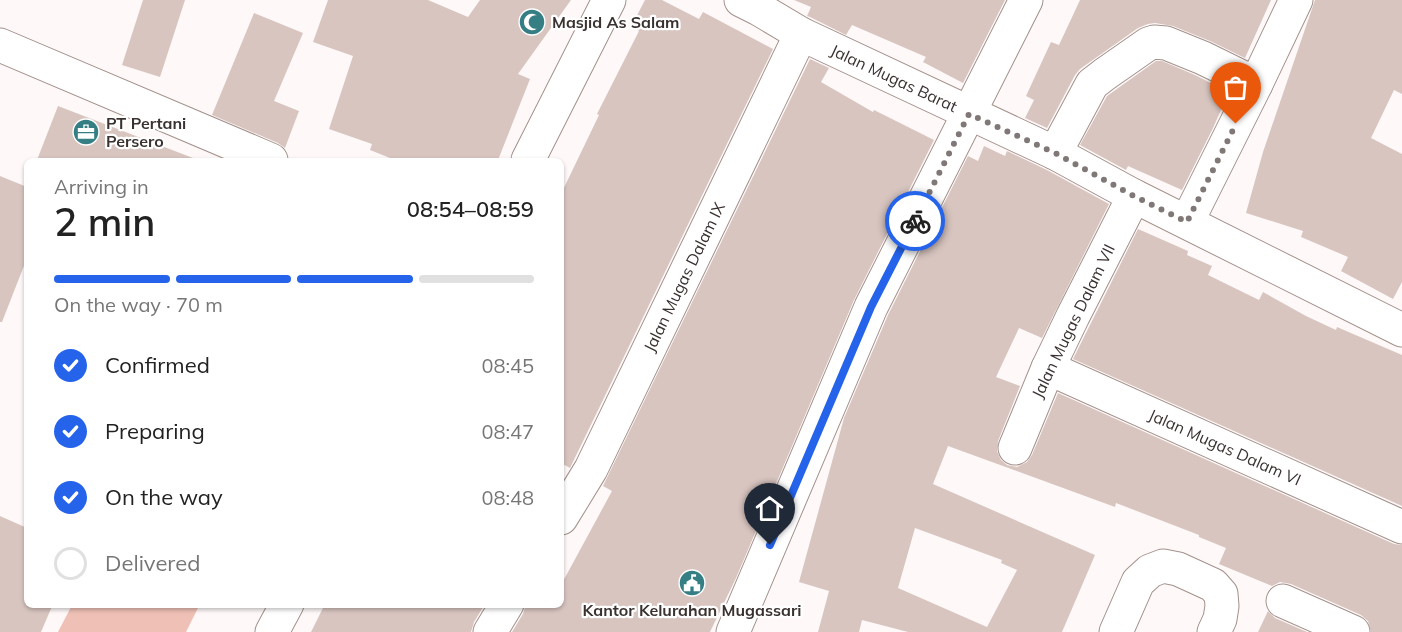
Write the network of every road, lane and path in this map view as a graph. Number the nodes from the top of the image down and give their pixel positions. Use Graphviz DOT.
graph roads {
  1 [pos="609,0"];
  2 [pos="1026,0"];
  3 [pos="1296,0"];
  4 [pos="755,3"];
  5 [pos="801,34"];
  6 [pos="0,45"];
  7 [pos="1256,84"];
  8 [pos="969,114"];
  9 [pos="1055,153"];
  10 [pos="265,158"];
  11 [pos="529,158"];
  12 [pos="1134,196"];
  13 [pos="1187,222"];
  14 [pos="1401,327"];
  15 [pos="1048,368"];
  16 [pos="1014,448"];
  17 [pos="564,513"];
  18 [pos="1402,526"];
  19 [pos="1283,601"];
  20 [pos="285,608"];
  21 [pos="505,608"];
  22 [pos="272,632"];
  23 [pos="490,632"];
  24 [pos="733,632"];
  25 [pos="1116,632"];
  26 [pos="1214,632"];
  27 [pos="1353,632"];
  1 -- 11 [label="street"];
  2 -- 8 [label="street"];
  3 -- 7 [label="street"];
  4 -- 5 [label="street, Jalan Mugas Barat"];
  5 -- 8 [label="street, Jalan Mugas Barat"];
  5 -- 17 [label="street, Jalan Mugas Dalam IX"];
  6 -- 10 [label="street"];
  7 -- 9 [label="street"];
  7 -- 13 [label="street"];
  8 -- 9 [label="street, Jalan Mugas Barat"];
  8 -- 24 [label="street"];
  9 -- 12 [label="street, Jalan Mugas Barat"];
  12 -- 13 [label="street, Jalan Mugas Barat"];
  12 -- 15 [label="street, Jalan Mugas Dalam VII"];
  13 -- 14 [label="street, Jalan Mugas Barat"];
  15 -- 16 [label="street, Jalan Mugas Dalam VII"];
  15 -- 18 [label="street, Jalan Mugas Dalam VI"];
  19 -- 27 [label="street"];
  20 -- 22 [label="street"];
  21 -- 23 [label="street"];
  25 -- 26 [label="street"];
}
